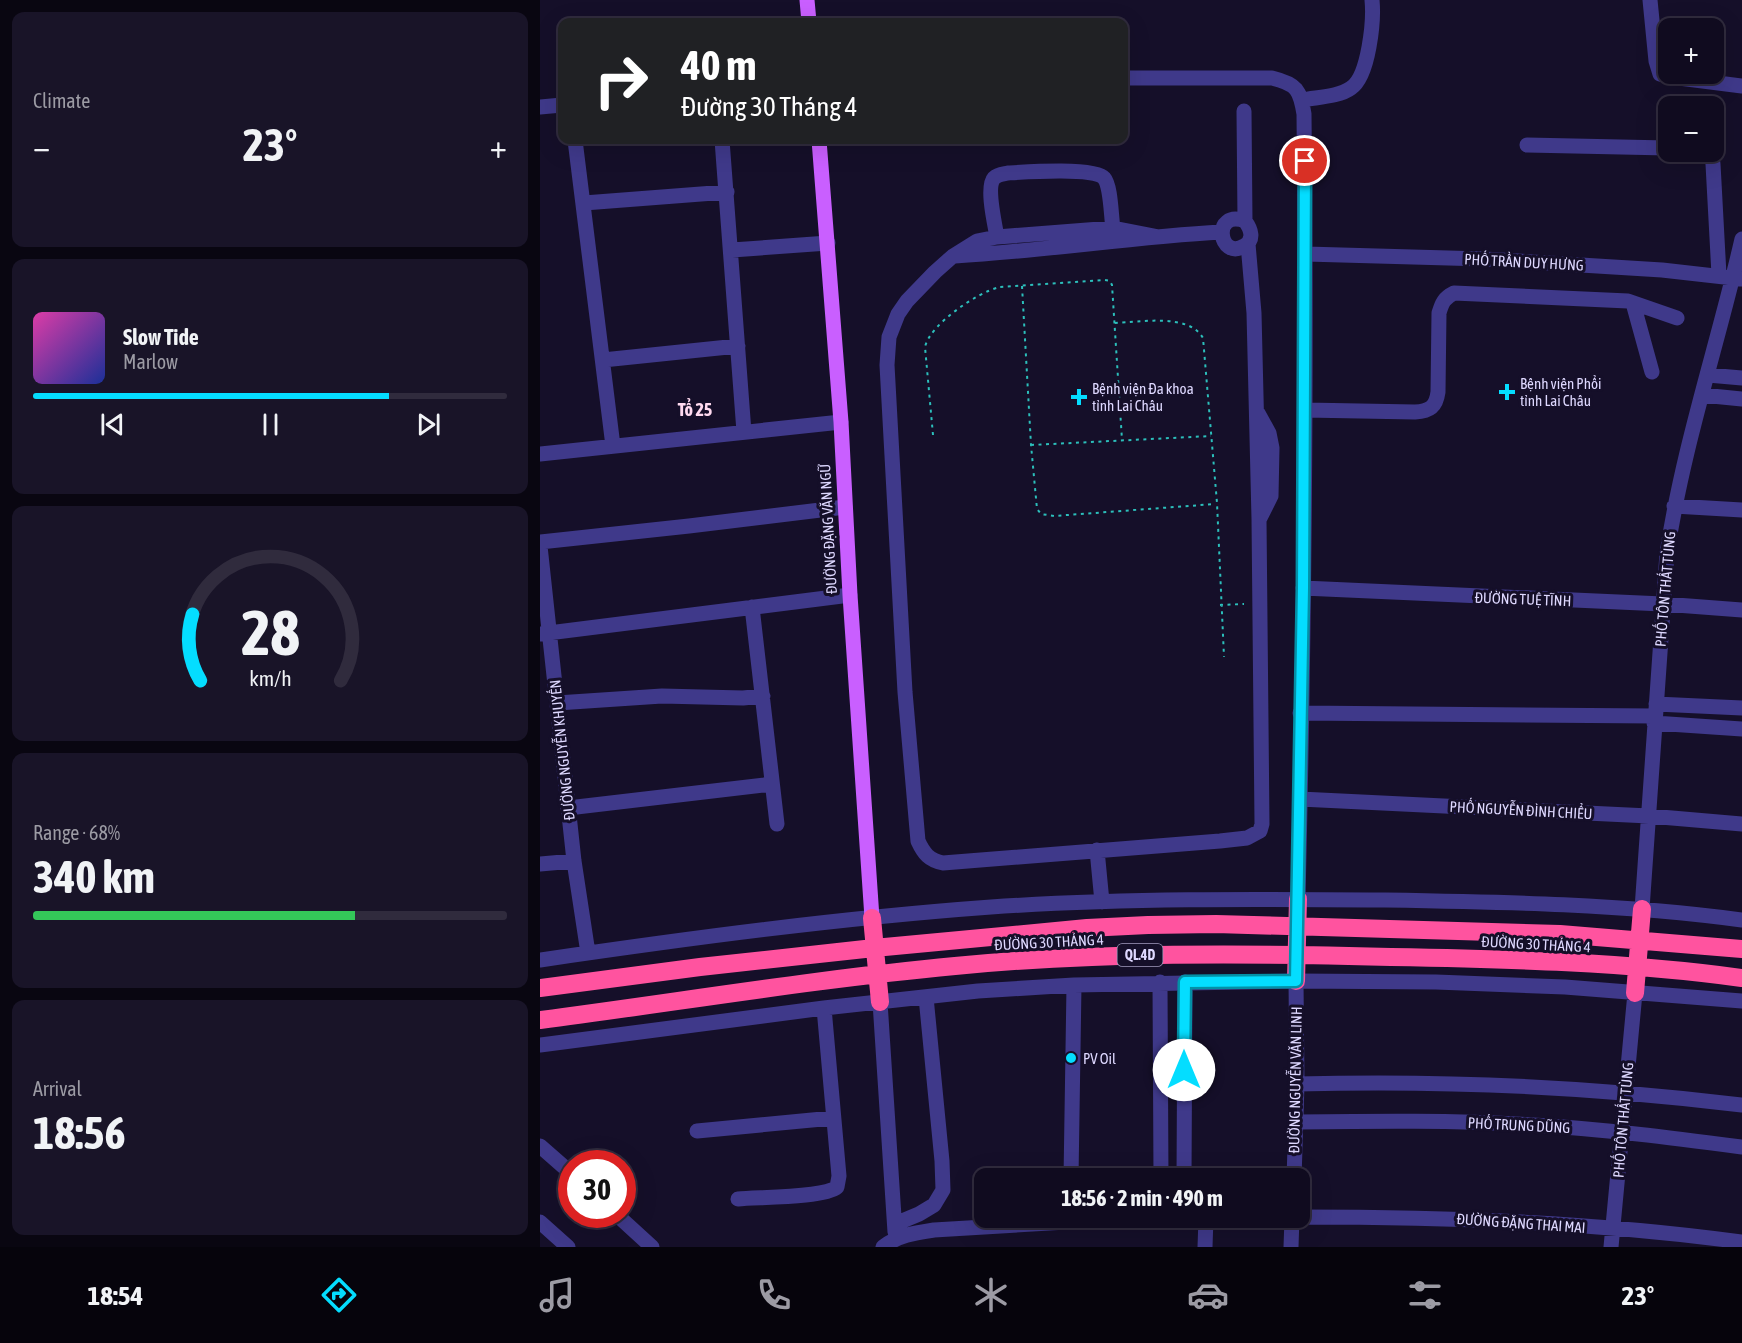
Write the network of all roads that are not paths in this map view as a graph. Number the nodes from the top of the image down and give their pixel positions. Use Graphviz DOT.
graph roads {
  1 [pos="807,0"];
  2 [pos="1372,0"];
  3 [pos="1650,0"];
  4 [pos="809,18"];
  5 [pos="1128,78"];
  6 [pos="1742,86"];
  7 [pos="1299,94"];
  8 [pos="558,105"];
  9 [pos="540,107"];
  10 [pos="1244,111"];
  11 [pos="575,144"];
  12 [pos="722,144"];
  13 [pos="819,144"];
  14 [pos="1527,145"];
  15 [pos="1658,148"];
  16 [pos="1713,162"];
  17 [pos="726,192"];
  18 [pos="584,203"];
  19 [pos="1245,221"];
  20 [pos="1113,228"];
  21 [pos="1221,232"];
  22 [pos="1154,236"];
  23 [pos="997,237"];
  24 [pos="1742,239"];
  25 [pos="828,243"];
  26 [pos="1248,244"];
  27 [pos="732,250"];
  28 [pos="1306,254"];
  29 [pos="953,256"];
  30 [pos="1731,277"];
  31 [pos="1633,303"];
  32 [pos="1677,318"];
  33 [pos="738,346"];
  34 [pos="603,360"];
  35 [pos="1652,372"];
  36 [pos="1708,375"];
  37 [pos="1742,378"];
  38 [pos="1702,395"];
  39 [pos="1742,399"];
  40 [pos="1305,410"];
  41 [pos="841,422"];
  42 [pos="744,432"];
  43 [pos="613,446"];
  44 [pos="540,454"];
  45 [pos="1674,506"];
  46 [pos="845,507"];
  47 [pos="1742,510"];
  48 [pos="540,542"];
  49 [pos="540,546"];
  50 [pos="1303,588"];
  51 [pos="850,595"];
  52 [pos="1663,604"];
  53 [pos="752,607"];
  54 [pos="1742,610"];
  55 [pos="545,634"];
  56 [pos="763,696"];
  57 [pos="557,703"];
  58 [pos="1742,708"];
  59 [pos="1300,713"];
  60 [pos="1655,714"];
  61 [pos="1742,729"];
  62 [pos="772,784"];
  63 [pos="1300,799"];
  64 [pos="568,808"];
  65 [pos="1649,816"];
  66 [pos="777,824"];
  67 [pos="1742,824"];
  68 [pos="1097,850"];
  69 [pos="574,861"];
  70 [pos="540,864"];
  71 [pos="1298,899"];
  72 [pos="1102,902"];
  73 [pos="1642,909"];
  74 [pos="872,918"];
  75 [pos="1742,920"];
  76 [pos="1297,926"];
  77 [pos="1639,939"];
  78 [pos="874,948"];
  79 [pos="1742,949"];
  80 [pos="588,953"];
  81 [pos="1297,954"];
  82 [pos="540,960"];
  83 [pos="1636,967"];
  84 [pos="877,974"];
  85 [pos="1742,978"];
  86 [pos="1296,981"];
  87 [pos="1160,982"];
  88 [pos="1185,982"];
  89 [pos="1074,985"];
  90 [pos="540,988"];
  91 [pos="1635,993"];
  92 [pos="926,997"];
  93 [pos="1742,1001"];
  94 [pos="880,1002"];
  95 [pos="824,1008"];
  96 [pos="540,1020"];
  97 [pos="540,1045"];
  98 [pos="1297,1084"];
  99 [pos="1626,1093"];
  100 [pos="1742,1105"];
  101 [pos="833,1118"];
  102 [pos="1296,1122"];
  103 [pos="697,1131"];
  104 [pos="1622,1132"];
  105 [pos="540,1146"];
  106 [pos="1742,1147"];
  107 [pos="558,1162"];
  108 [pos="1071,1168"];
  109 [pos="1161,1168"];
  110 [pos="1184,1168"];
  111 [pos="1294,1168"];
  112 [pos="738,1199"];
  113 [pos="1310,1217"];
  114 [pos="540,1222"];
  115 [pos="974,1227"];
  116 [pos="631,1228"];
  117 [pos="1206,1228"];
  118 [pos="1292,1228"];
  119 [pos="1613,1229"];
  120 [pos="891,1236"];
  121 [pos="1742,1242"];
  122 [pos="568,1247"];
  123 [pos="652,1247"];
  124 [pos="1205,1247"];
  125 [pos="1291,1247"];
  126 [pos="1611,1247"];
  1 -- 4 [label="main road"];
  2 -- 7 [label="street"];
  3 -- 6 [label="street"];
  5 -- 7 [label="street"];
  7 -- 28 [label="street"];
  8 -- 9 [label="street"];
  10 -- 19 [label="street"];
  11 -- 18 [label="street"];
  12 -- 17 [label="street"];
  13 -- 25 [label="main road, ĐƯỜNG ĐẶNG VĂN NGỮ"];
  14 -- 15 [label="street"];
  16 -- 30 [label="street"];
  17 -- 18 [label="street"];
  17 -- 27 [label="street"];
  18 -- 34 [label="street"];
  19 -- 21 [label="street"];
  19 -- 26 [label="street"];
  20 -- 22 [label="street"];
  20 -- 23 [label="street"];
  20 -- 23 [label="street"];
  21 -- 22 [label="street"];
  21 -- 26 [label="street"];
  22 -- 29 [label="street"];
  23 -- 29 [label="street"];
  24 -- 30 [label="street, PHỐ TÔN THẤT TÙNG"];
  25 -- 27 [label="street"];
  25 -- 41 [label="main road, ĐƯỜNG ĐẶNG VĂN NGỮ"];
  26 -- 68 [label="street"];
  27 -- 33 [label="street"];
  28 -- 30 [label="street, PHỐ TRẦN DUY HƯNG"];
  28 -- 40 [label="street"];
  29 -- 68 [label="street"];
  30 -- 36 [label="street, PHỐ TÔN THẤT TÙNG"];
  31 -- 32 [label="street"];
  31 -- 35 [label="street"];
  31 -- 40 [label="street"];
  33 -- 34 [label="street"];
  33 -- 42 [label="street"];
  34 -- 43 [label="street"];
  36 -- 37 [label="street"];
  36 -- 38 [label="street, PHỐ TÔN THẤT TÙNG"];
  38 -- 39 [label="street"];
  38 -- 45 [label="street, PHỐ TÔN THẤT TÙNG"];
  40 -- 50 [label="street"];
  41 -- 42 [label="street"];
  41 -- 46 [label="main road, ĐƯỜNG ĐẶNG VĂN NGỮ"];
  42 -- 43 [label="street"];
  43 -- 44 [label="street"];
  45 -- 47 [label="street"];
  45 -- 52 [label="street, PHỐ TÔN THẤT TÙNG"];
  46 -- 48 [label="street"];
  46 -- 51 [label="main road, ĐƯỜNG ĐẶNG VĂN NGỮ"];
  49 -- 55 [label="street, ĐƯỜNG NGUYỄN KHUYẾN"];
  50 -- 52 [label="street, ĐƯỜNG TUỆ TĨNH"];
  50 -- 59 [label="street"];
  51 -- 53 [label="street"];
  51 -- 74 [label="main road, ĐƯỜNG ĐẶNG VĂN NGỮ"];
  52 -- 54 [label="street, ĐƯỜNG TUỆ TĨNH"];
  52 -- 60 [label="street, PHỐ TÔN THẤT TÙNG"];
  53 -- 55 [label="street"];
  53 -- 56 [label="street"];
  55 -- 57 [label="street, ĐƯỜNG NGUYỄN KHUYẾN"];
  56 -- 57 [label="street"];
  56 -- 62 [label="street"];
  57 -- 64 [label="street, ĐƯỜNG NGUYỄN KHUYẾN"];
  58 -- 60 [label="street"];
  59 -- 60 [label="street"];
  59 -- 63 [label="street"];
  60 -- 61 [label="street"];
  60 -- 65 [label="street, PHỐ TÔN THẤT TÙNG"];
  62 -- 64 [label="street"];
  62 -- 66 [label="street"];
  63 -- 65 [label="street, PHỐ NGUYỄN ĐÌNH CHIỂU"];
  63 -- 71 [label="street"];
  64 -- 69 [label="street, ĐƯỜNG NGUYỄN KHUYẾN"];
  65 -- 67 [label="street, PHỐ NGUYỄN ĐÌNH CHIỂU"];
  65 -- 73 [label="street, PHỐ TÔN THẤT TÙNG"];
  68 -- 72 [label="street"];
  69 -- 70 [label="street"];
  69 -- 80 [label="street, ĐƯỜNG NGUYỄN KHUYẾN"];
  71 -- 72 [label="street"];
  71 -- 73 [label="street"];
  71 -- 76 [label="highway"];
  72 -- 74 [label="street"];
  73 -- 75 [label="street"];
  73 -- 77 [label="highway"];
  74 -- 78 [label="highway"];
  74 -- 80 [label="street"];
  76 -- 77 [label="highway, ĐƯỜNG 30 THÁNG 4 / QL.4D"];
  76 -- 78 [label="highway, ĐƯỜNG 30 THÁNG 4 / QL.4D"];
  76 -- 81 [label="highway"];
  77 -- 79 [label="highway, ĐƯỜNG 30 THÁNG 4 / QL.4D"];
  77 -- 83 [label="highway"];
  78 -- 84 [label="highway"];
  78 -- 90 [label="highway, ĐƯỜNG 30 THÁNG 4 / QL.4D"];
  80 -- 82 [label="street"];
  81 -- 83 [label="highway, ĐƯỜNG 30 THÁNG 4 / QL.4D"];
  81 -- 84 [label="highway, ĐƯỜNG 30 THÁNG 4 / QL.4D"];
  81 -- 86 [label="highway"];
  83 -- 85 [label="highway, ĐƯỜNG 30 THÁNG 4 / QL.4D"];
  83 -- 91 [label="highway"];
  84 -- 94 [label="highway"];
  84 -- 96 [label="highway, ĐƯỜNG 30 THÁNG 4 / QL.4D"];
  86 -- 88 [label="street, QL.4D"];
  86 -- 91 [label="street, QL.4D"];
  86 -- 98 [label="street, ĐƯỜNG NGUYỄN VĂN LINH"];
  87 -- 88 [label="street, QL.4D"];
  87 -- 89 [label="street, QL.4D"];
  87 -- 109 [label="street"];
  88 -- 110 [label="street"];
  89 -- 92 [label="street, QL.4D"];
  89 -- 108 [label="street"];
  91 -- 93 [label="street, QL.4D"];
  91 -- 99 [label="street, PHỐ TÔN THẤT TÙNG"];
  92 -- 94 [label="street, QL.4D"];
  92 -- 120 [label="street"];
  94 -- 95 [label="street, QL.4D"];
  94 -- 120 [label="street"];
  95 -- 97 [label="street, QL.4D"];
  95 -- 101 [label="street"];
  98 -- 99 [label="street"];
  98 -- 102 [label="street, ĐƯỜNG NGUYỄN VĂN LINH"];
  99 -- 100 [label="street"];
  99 -- 104 [label="street, PHỐ TÔN THẤT TÙNG"];
  101 -- 103 [label="street"];
  101 -- 112 [label="street"];
  102 -- 104 [label="street, PHỐ TRUNG DŨNG"];
  102 -- 111 [label="street, ĐƯỜNG NGUYỄN VĂN LINH"];
  104 -- 106 [label="street, PHỐ TRUNG DŨNG"];
  104 -- 119 [label="street, PHỐ TÔN THẤT TÙNG"];
  105 -- 107 [label="street"];
  113 -- 119 [label="street, ĐƯỜNG ĐẶNG THAI MAI"];
  114 -- 122 [label="street"];
  115 -- 120 [label="street"];
  116 -- 123 [label="street"];
  117 -- 124 [label="street"];
  118 -- 125 [label="street"];
  119 -- 121 [label="street, ĐƯỜNG ĐẶNG THAI MAI"];
  119 -- 126 [label="street, PHỐ TÔN THẤT TÙNG"];
}
